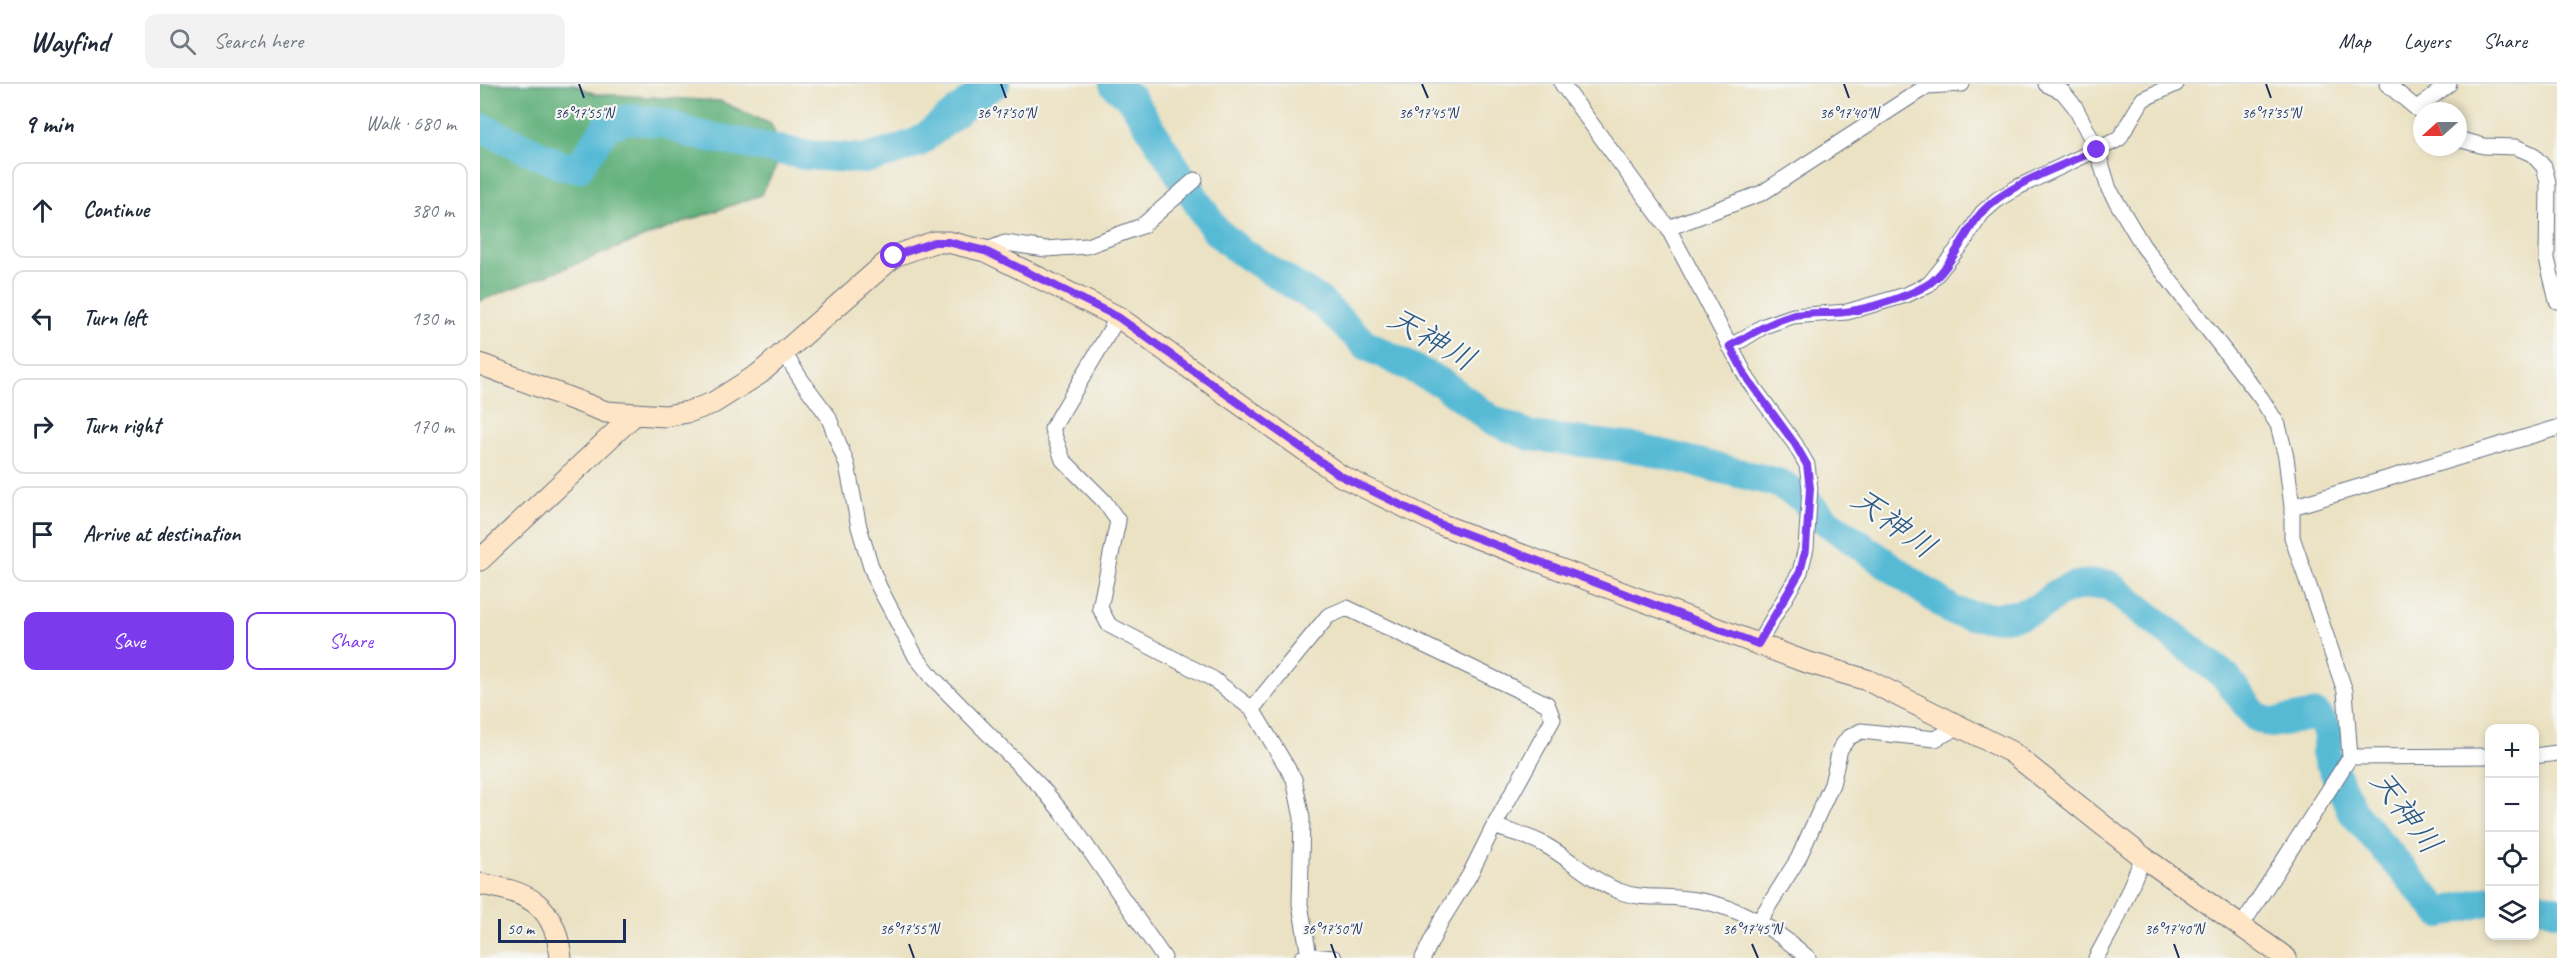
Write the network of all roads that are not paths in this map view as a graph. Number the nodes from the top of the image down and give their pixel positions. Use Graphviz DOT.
graph roads {
  1 [pos="1562,84"];
  2 [pos="1962,84"];
  3 [pos="2046,84"];
  4 [pos="2176,84"];
  5 [pos="2387,84"];
  6 [pos="2450,84"];
  7 [pos="1924,85"];
  8 [pos="2429,102"];
  9 [pos="2413,104"];
  10 [pos="2467,141"];
  11 [pos="2097,150"];
  12 [pos="1195,180"];
  13 [pos="1668,228"];
  14 [pos="985,251"];
  15 [pos="2557,301"];
  16 [pos="1118,317"];
  17 [pos="1730,346"];
  18 [pos="784,353"];
  19 [pos="480,364"];
  20 [pos="634,415"];
  21 [pos="2557,428"];
  22 [pos="2292,507"];
  23 [pos="480,560"];
  24 [pos="1758,644"];
  25 [pos="1252,709"];
  26 [pos="1960,726"];
  27 [pos="2557,753"];
  28 [pos="2539,755"];
  29 [pos="2485,756"];
  30 [pos="2350,757"];
  31 [pos="1494,826"];
  32 [pos="2142,857"];
  33 [pos="480,884"];
  34 [pos="1759,921"];
  35 [pos="2242,925"];
  36 [pos="1305,957"];
  37 [pos="561,958"];
  38 [pos="1164,958"];
  39 [pos="1334,958"];
  40 [pos="1423,958"];
  41 [pos="1808,958"];
  42 [pos="2096,958"];
  43 [pos="2286,958"];
  1 -- 13 [label="street"];
  2 -- 7 [label="street"];
  3 -- 11 [label="street"];
  4 -- 11 [label="street"];
  5 -- 9 [label="street"];
  6 -- 8 [label="street"];
  7 -- 13 [label="street"];
  10 -- 15 [label="street"];
  11 -- 17 [label="street"];
  11 -- 22 [label="street"];
  12 -- 14 [label="street"];
  13 -- 17 [label="street"];
  14 -- 16 [label="street"];
  14 -- 18 [label="street"];
  16 -- 24 [label="street"];
  16 -- 25 [label="street"];
  17 -- 24 [label="street"];
  18 -- 20 [label="street"];
  18 -- 38 [label="street"];
  19 -- 20 [label="street"];
  20 -- 23 [label="street"];
  21 -- 22 [label="street"];
  22 -- 30 [label="street"];
  24 -- 26 [label="street"];
  25 -- 31 [label="street"];
  25 -- 36 [label="street"];
  26 -- 32 [label="street"];
  26 -- 34 [label="street"];
  27 -- 28 [label="street"];
  29 -- 30 [label="street"];
  30 -- 35 [label="street"];
  31 -- 34 [label="street"];
  31 -- 40 [label="street"];
  32 -- 35 [label="street"];
  32 -- 42 [label="street"];
  33 -- 37 [label="street"];
  34 -- 41 [label="street"];
  35 -- 43 [label="street"];
  36 -- 39 [label="street"];
}
